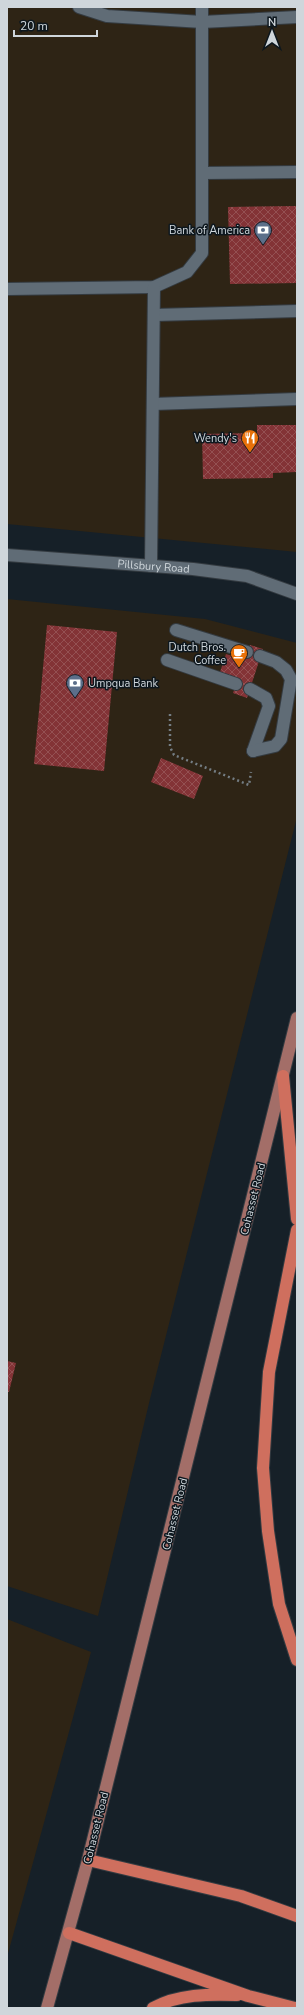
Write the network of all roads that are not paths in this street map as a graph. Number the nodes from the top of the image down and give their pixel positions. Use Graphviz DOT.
graph roads {
  1 [pos="79,7"];
  2 [pos="202,7"];
  3 [pos="256,13"];
  4 [pos="297,17"];
  5 [pos="202,22"];
  6 [pos="297,172"];
  7 [pos="202,173"];
  8 [pos="154,287"];
  9 [pos="7,289"];
  10 [pos="297,311"];
  11 [pos="154,315"];
  12 [pos="297,400"];
  13 [pos="153,404"];
  14 [pos="7,555"];
  15 [pos="151,566"];
  16 [pos="297,594"];
  17 [pos="176,630"];
  18 [pos="247,652"];
  19 [pos="260,656"];
  20 [pos="167,660"];
  21 [pos="236,684"];
  22 [pos="250,689"];
  23 [pos="297,1018"];
  24 [pos="283,1076"];
  25 [pos="297,1219"];
  26 [pos="297,1230"];
  27 [pos="297,1660"];
  28 [pos="88,1860"];
  29 [pos="297,1916"];
  30 [pos="68,1933"];
  31 [pos="248,1996"];
  32 [pos="47,2008"];
  33 [pos="153,2008"];
  34 [pos="295,2008"];
  1 -- 5 [label="street"];
  2 -- 5 [label="street"];
  3 -- 4 [label="street"];
  3 -- 5 [label="street"];
  5 -- 7 [label="street"];
  6 -- 7 [label="street"];
  7 -- 8 [label="street"];
  8 -- 9 [label="street"];
  8 -- 11 [label="street"];
  10 -- 11 [label="street"];
  11 -- 13 [label="street"];
  12 -- 13 [label="street"];
  13 -- 15 [label="street"];
  14 -- 15 [label="street, Pillsbury Road"];
  15 -- 16 [label="street, Pillsbury Road"];
  17 -- 18 [label="street"];
  19 -- 22 [label="street"];
  20 -- 21 [label="street"];
  23 -- 24 [label="main road, Cohasset Road"];
  24 -- 25 [label="highway"];
  24 -- 28 [label="main road, Cohasset Road"];
  26 -- 27 [label="highway"];
  28 -- 29 [label="highway"];
  28 -- 30 [label="main road, Cohasset Road"];
  30 -- 31 [label="highway"];
  30 -- 32 [label="main road, Cohasset Road"];
  31 -- 33 [label="highway"];
  31 -- 34 [label="highway"];
}
